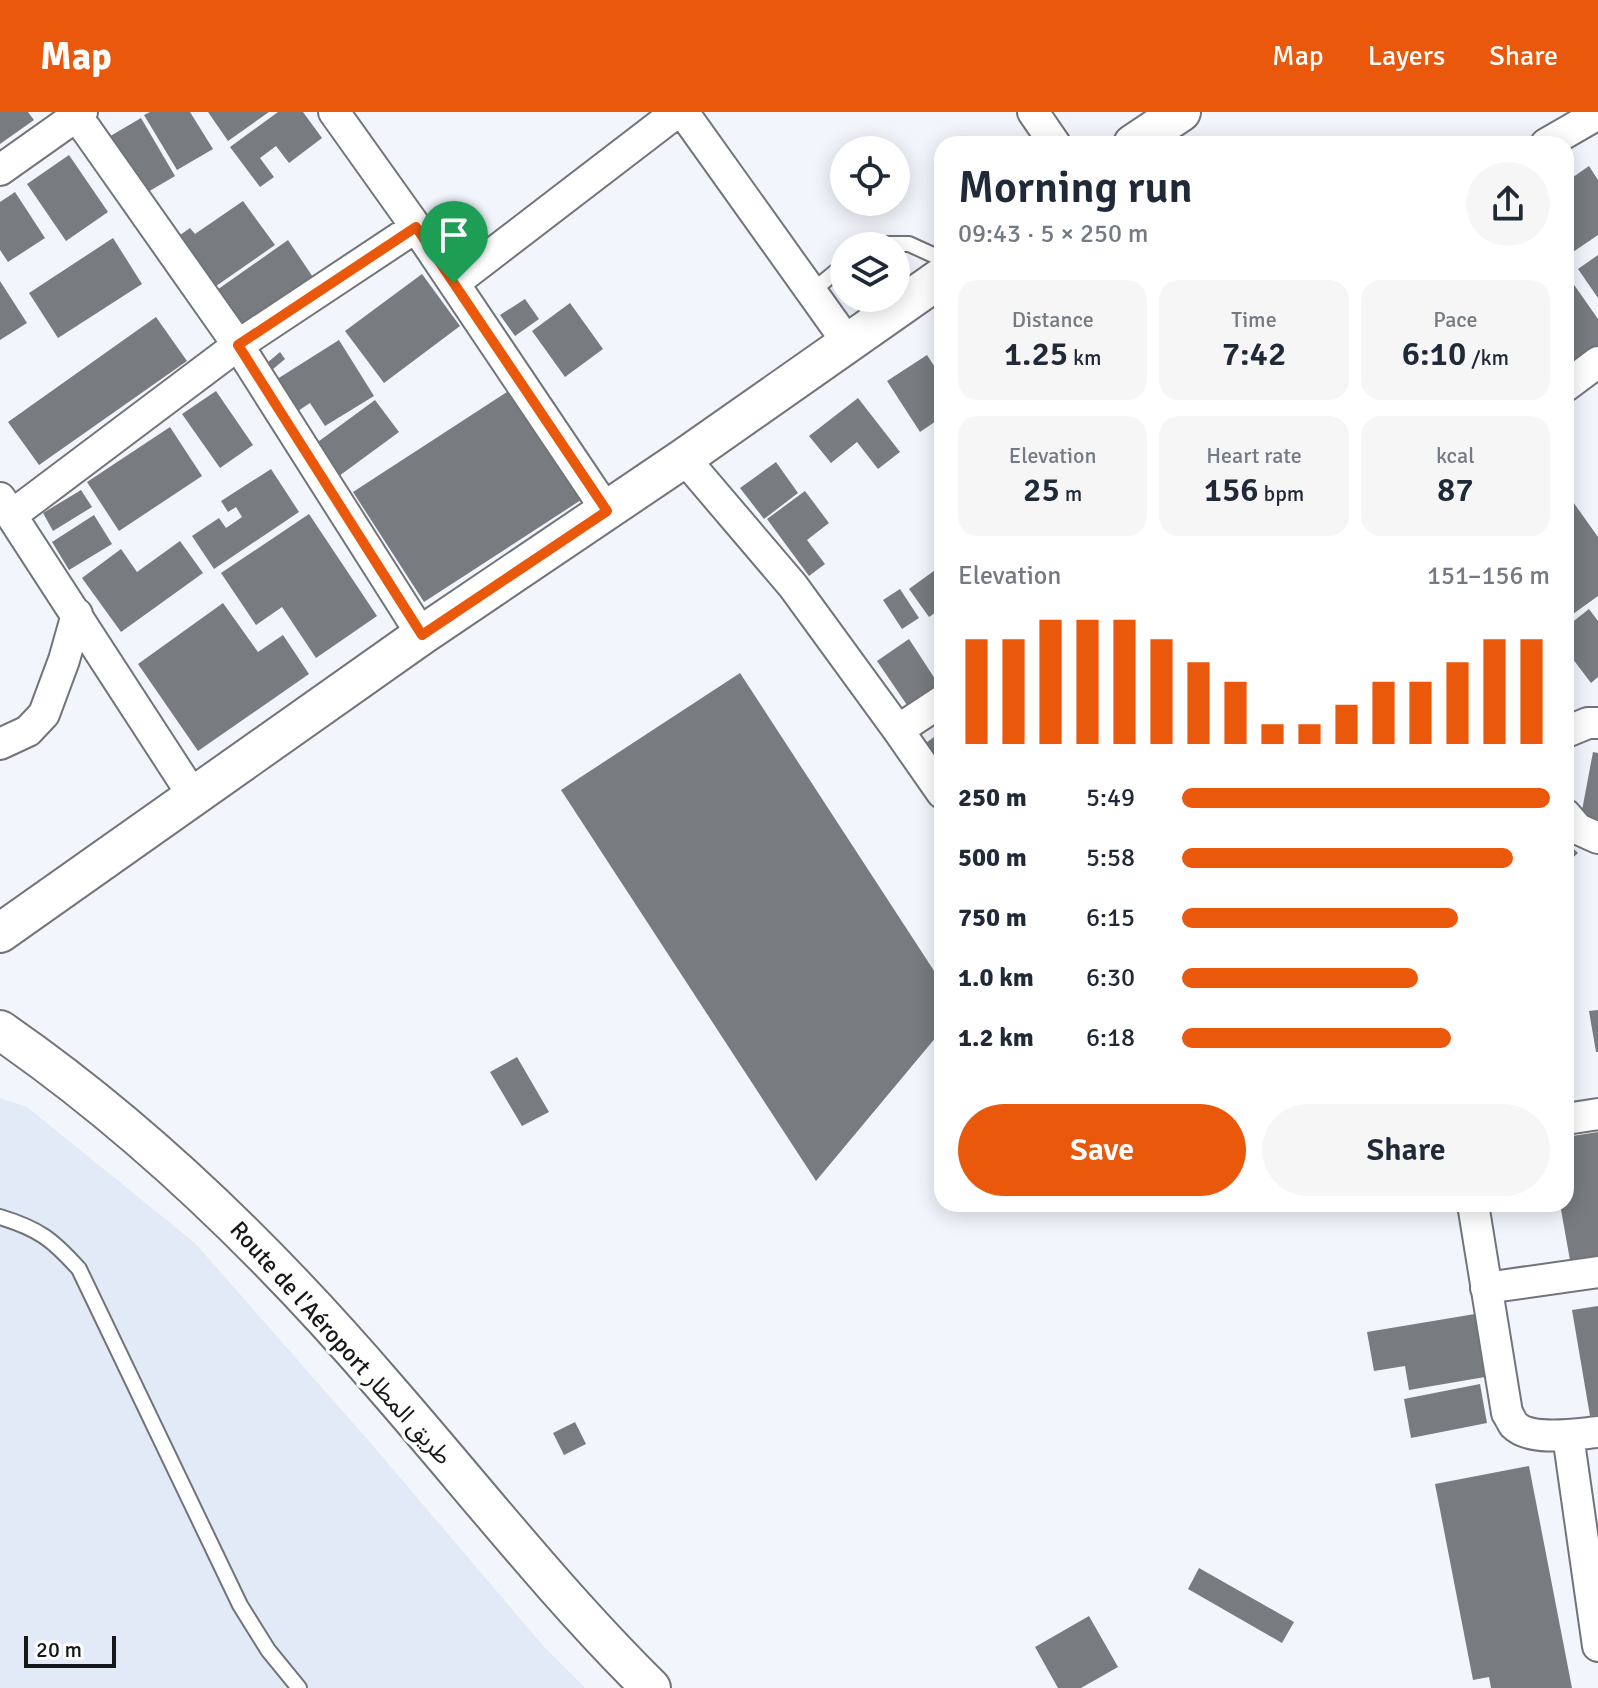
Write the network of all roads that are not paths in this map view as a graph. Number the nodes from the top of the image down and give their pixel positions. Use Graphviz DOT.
graph roads {
  1 [pos="334,112"];
  2 [pos="680,112"];
  3 [pos="1033,112"];
  4 [pos="1181,112"];
  5 [pos="77,113"];
  6 [pos="1596,118"];
  7 [pos="1050,136"];
  8 [pos="1145,136"];
  9 [pos="1561,136"];
  10 [pos="0,170"];
  11 [pos="416,227"];
  12 [pos="910,244"];
  13 [pos="934,255"];
  14 [pos="830,276"];
  15 [pos="454,283"];
  16 [pos="934,283"];
  17 [pos="811,292"];
  18 [pos="848,343"];
  19 [pos="238,345"];
  20 [pos="1598,362"];
  21 [pos="1574,380"];
  22 [pos="684,458"];
  23 [pos="6,506"];
  24 [pos="607,511"];
  25 [pos="77,614"];
  26 [pos="422,635"];
  27 [pos="934,706"];
  28 [pos="1598,723"];
  29 [pos="1574,729"];
  30 [pos="898,730"];
  31 [pos="0,744"];
  32 [pos="934,782"];
  33 [pos="194,797"];
  34 [pos="1574,824"];
  35 [pos="1598,838"];
  36 [pos="0,933"];
  37 [pos="0,1030"];
  38 [pos="1598,1114"];
  39 [pos="1574,1118"];
  40 [pos="1474,1212"];
  41 [pos="0,1217"];
  42 [pos="1598,1272"];
  43 [pos="1486,1288"];
  44 [pos="1583,1433"];
  45 [pos="1598,1646"];
  46 [pos="299,1688"];
  47 [pos="651,1688"];
  1 -- 11 [label="street"];
  2 -- 15 [label="street"];
  2 -- 17 [label="street"];
  3 -- 7 [label="street"];
  4 -- 8 [label="street"];
  5 -- 10 [label="street"];
  5 -- 19 [label="street"];
  6 -- 9 [label="street"];
  11 -- 15 [label="street"];
  11 -- 19 [label="street"];
  12 -- 13 [label="lane"];
  14 -- 17 [label="lane"];
  15 -- 24 [label="street"];
  16 -- 18 [label="street"];
  17 -- 18 [label="street"];
  18 -- 22 [label="street"];
  19 -- 23 [label="street"];
  19 -- 26 [label="street"];
  20 -- 21 [label="street"];
  22 -- 24 [label="street"];
  22 -- 30 [label="street"];
  23 -- 25 [label="street"];
  24 -- 26 [label="street"];
  25 -- 31 [label="street"];
  25 -- 33 [label="street"];
  26 -- 33 [label="street"];
  27 -- 30 [label="street"];
  28 -- 29 [label="street"];
  30 -- 32 [label="street"];
  33 -- 36 [label="street"];
  34 -- 35 [label="street"];
  37 -- 47 [label="street, Route de l'Aéroport طريق المطار"];
  38 -- 39 [label="street"];
  40 -- 43 [label="street"];
  41 -- 46 [label="lane"];
  42 -- 43 [label="street"];
  43 -- 44 [label="street"];
  44 -- 45 [label="street"];
}
